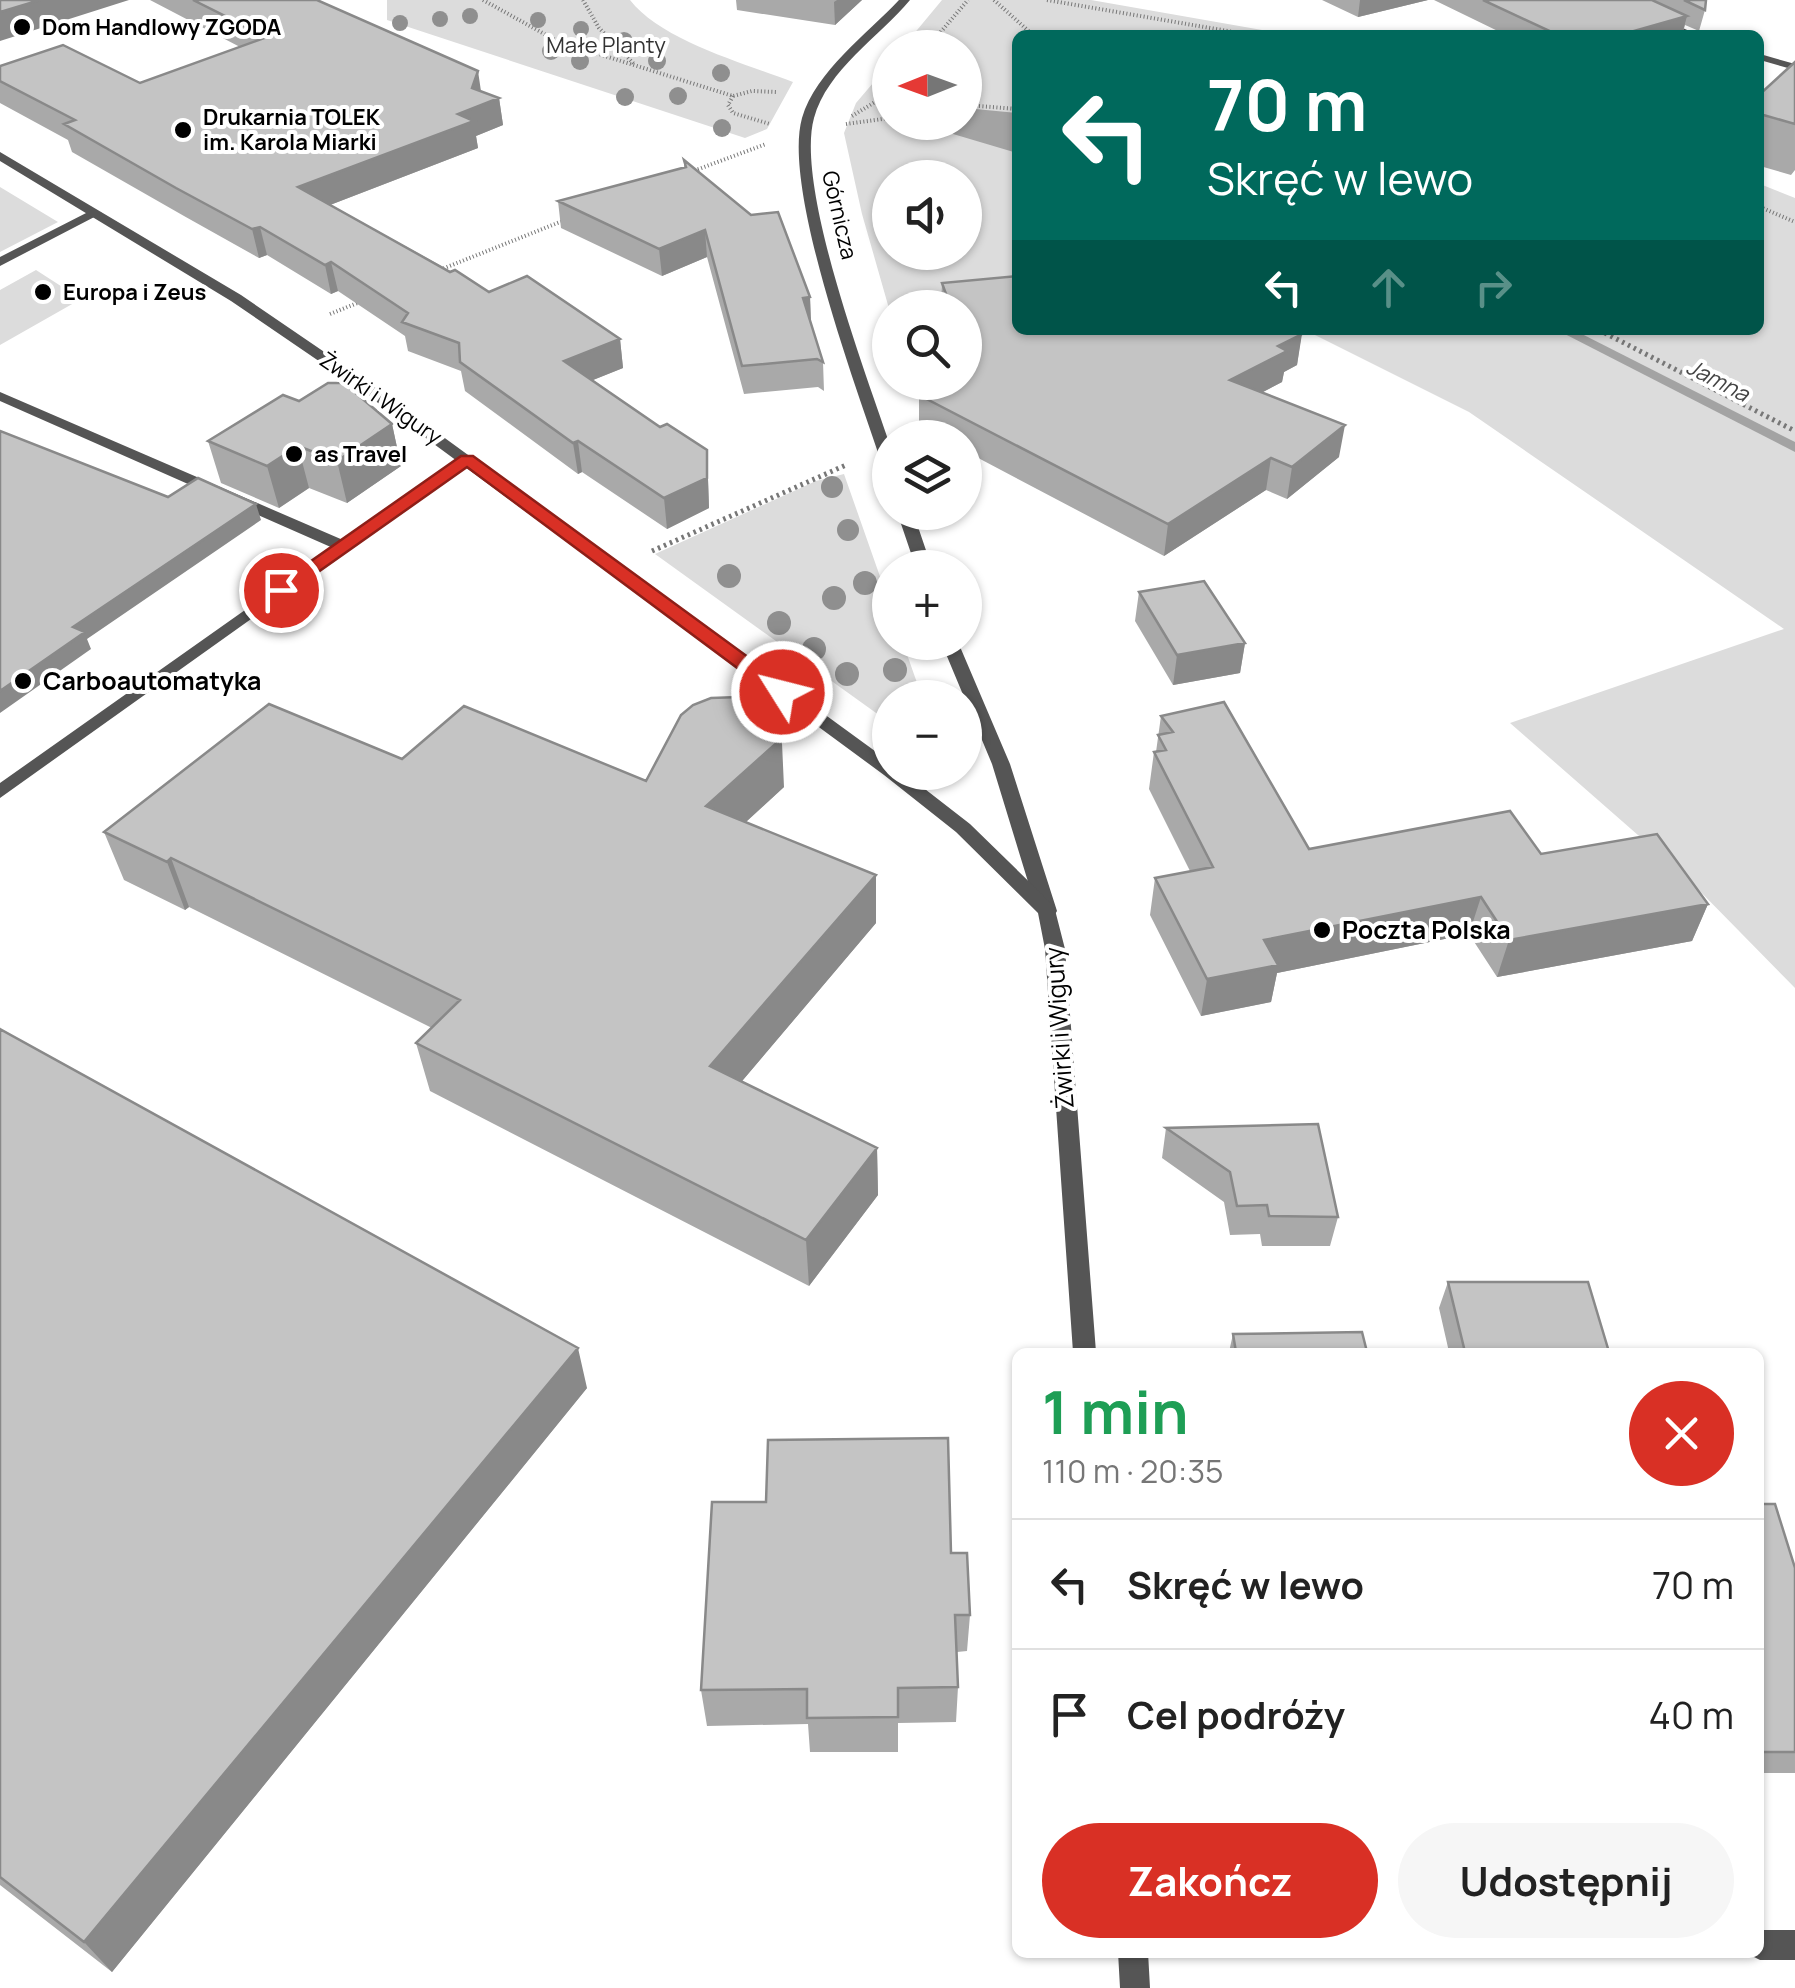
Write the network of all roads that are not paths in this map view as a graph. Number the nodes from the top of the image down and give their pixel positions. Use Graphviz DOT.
graph roads {
  1 [pos="905,0"];
  2 [pos="1613,0"];
  3 [pos="1682,30"];
  4 [pos="1764,58"];
  5 [pos="1795,67"];
  6 [pos="0,156"];
  7 [pos="96,214"];
  8 [pos="0,262"];
  9 [pos="0,396"];
  10 [pos="875,420"];
  11 [pos="467,460"];
  12 [pos="343,546"];
  13 [pos="957,660"];
  14 [pos="872,758"];
  15 [pos="914,790"];
  16 [pos="0,792"];
  17 [pos="1047,911"];
  18 [pos="1085,1348"];
  19 [pos="1764,1945"];
  20 [pos="1795,1945"];
  21 [pos="1133,1958"];
  22 [pos="1135,1988"];
  1 -- 10 [label="street, Górnicza"];
  2 -- 3 [label="street"];
  4 -- 5 [label="street"];
  6 -- 7 [label="street, Żwirki i Wigury"];
  7 -- 8 [label="street"];
  7 -- 11 [label="street, Żwirki i Wigury"];
  9 -- 12 [label="street"];
  11 -- 12 [label="street"];
  11 -- 14 [label="street, Żwirki i Wigury"];
  12 -- 16 [label="street"];
  13 -- 17 [label="street"];
  15 -- 17 [label="street, Żwirki i Wigury"];
  17 -- 18 [label="street, Żwirki i Wigury"];
  19 -- 20 [label="street"];
  21 -- 22 [label="street"];
}
